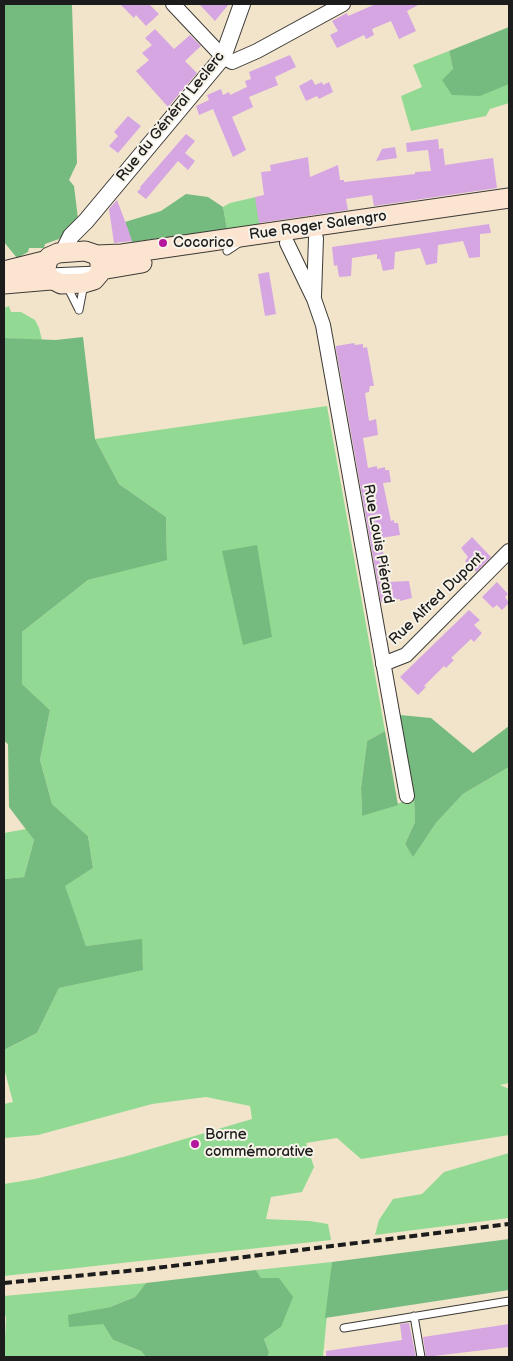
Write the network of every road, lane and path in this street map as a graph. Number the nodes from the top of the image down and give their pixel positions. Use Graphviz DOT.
graph roads {
  1 [pos="173,4"];
  2 [pos="242,4"];
  3 [pos="344,4"];
  4 [pos="223,57"];
  5 [pos="509,198"];
  6 [pos="509,204"];
  7 [pos="509,210"];
  8 [pos="86,222"];
  9 [pos="316,238"];
  10 [pos="287,243"];
  11 [pos="227,251"];
  12 [pos="94,259"];
  13 [pos="50,270"];
  14 [pos="5,282"];
  15 [pos="84,283"];
  16 [pos="314,299"];
  17 [pos="509,551"];
  18 [pos="383,664"];
  19 [pos="407,796"];
  20 [pos="509,1301"];
  21 [pos="414,1316"];
  22 [pos="344,1328"];
  23 [pos="421,1357"];
  1 -- 4 [label="street"];
  2 -- 4 [label="street, Rue du Général Leclerc"];
  3 -- 4 [label="street"];
  4 -- 8 [label="street, Rue du Général Leclerc"];
  5 -- 12 [label="main road, Rue Roger Salengro"];
  6 -- 11 [label="lane"];
  7 -- 9 [label="main road, Rue Roger Salengro"];
  8 -- 12 [label="street"];
  8 -- 13 [label="street, Rue du Général Leclerc"];
  9 -- 10 [label="main road, Rue Roger Salengro"];
  9 -- 16 [label="street, Rue Louis Piérard"];
  10 -- 11 [label="main road, Rue Roger Salengro"];
  10 -- 16 [label="street, Rue Louis Piérard"];
  11 -- 12 [label="main road, Rue Roger Salengro"];
  12 -- 13 [label="main road"];
  12 -- 13 [label="lane"];
  12 -- 15 [label="main road"];
  13 -- 14 [label="main road"];
  13 -- 15 [label="main road"];
  13 -- 15 [label="lane"];
  16 -- 18 [label="street, Rue Louis Piérard"];
  17 -- 18 [label="street, Rue Alfred Dupont"];
  18 -- 19 [label="street, Rue Louis Piérard"];
  20 -- 21 [label="lane"];
  21 -- 22 [label="lane"];
  21 -- 23 [label="lane"];
}
